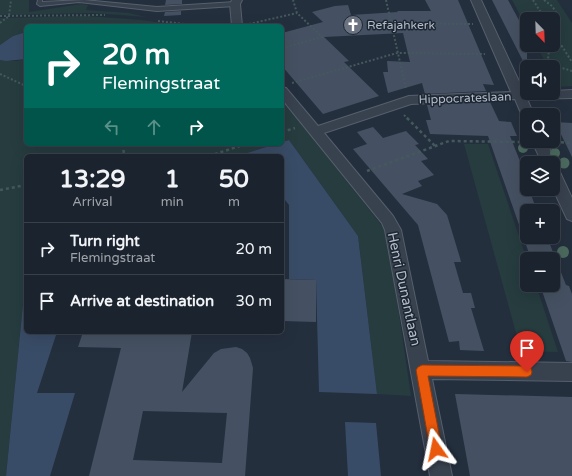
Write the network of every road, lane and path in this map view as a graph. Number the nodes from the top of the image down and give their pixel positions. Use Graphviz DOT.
graph roads {
  1 [pos="11,0"];
  2 [pos="40,0"];
  3 [pos="293,0"];
  4 [pos="386,0"];
  5 [pos="476,0"];
  6 [pos="533,0"];
  7 [pos="544,0"];
  8 [pos="236,2"];
  9 [pos="209,3"];
  10 [pos="540,12"];
  11 [pos="556,12"];
  12 [pos="297,13"];
  13 [pos="0,16"];
  14 [pos="9,16"];
  15 [pos="110,16"];
  16 [pos="154,20"];
  17 [pos="0,23"];
  18 [pos="186,24"];
  19 [pos="242,24"];
  20 [pos="247,24"];
  21 [pos="392,24"];
  22 [pos="487,24"];
  23 [pos="560,43"];
  24 [pos="562,46"];
  25 [pos="284,47"];
  26 [pos="397,54"];
  27 [pos="501,55"];
  28 [pos="572,62"];
  29 [pos="572,71"];
  30 [pos="0,74"];
  31 [pos="24,85"];
  32 [pos="286,87"];
  33 [pos="560,94"];
  34 [pos="572,94"];
  35 [pos="520,96"];
  36 [pos="409,100"];
  37 [pos="395,105"];
  38 [pos="315,131"];
  39 [pos="520,142"];
  40 [pos="560,143"];
  41 [pos="572,143"];
  42 [pos="240,146"];
  43 [pos="435,146"];
  44 [pos="215,154"];
  45 [pos="351,176"];
  46 [pos="24,185"];
  47 [pos="560,188"];
  48 [pos="0,190"];
  49 [pos="572,215"];
  50 [pos="422,370"];
  51 [pos="572,372"];
  52 [pos="442,476"];
  1 -- 14 [label="path"];
  2 -- 9 [label="lane"];
  3 -- 12 [label="path"];
  4 -- 21 [label="path"];
  5 -- 22 [label="street"];
  6 -- 10 [label="path"];
  7 -- 11 [label="path"];
  8 -- 9 [label="lane"];
  8 -- 19 [label="street"];
  12 -- 20 [label="path"];
  12 -- 25 [label="path"];
  13 -- 14 [label="path"];
  14 -- 15 [label="path"];
  14 -- 17 [label="path"];
  16 -- 18 [label="path"];
  21 -- 22 [label="path"];
  21 -- 26 [label="path"];
  22 -- 27 [label="street"];
  23 -- 24 [label="path"];
  24 -- 28 [label="path"];
  24 -- 29 [label="path"];
  26 -- 27 [label="path"];
  26 -- 32 [label="path"];
  26 -- 36 [label="path"];
  27 -- 35 [label="street"];
  30 -- 31 [label="path"];
  32 -- 38 [label="street, Henri Dunantlaan"];
  33 -- 34 [label="street, Hippocrateslaan"];
  35 -- 36 [label="street, Hippocrateslaan"];
  36 -- 37 [label="street, Hippocrateslaan"];
  37 -- 38 [label="street, Hippocrateslaan"];
  37 -- 43 [label="path"];
  38 -- 45 [label="street, Henri Dunantlaan"];
  39 -- 43 [label="path"];
  40 -- 41 [label="path"];
  42 -- 44 [label="path"];
  43 -- 45 [label="path"];
  45 -- 50 [label="street, Henri Dunantlaan"];
  46 -- 48 [label="path"];
  47 -- 49 [label="street"];
  50 -- 51 [label="street"];
  50 -- 52 [label="street, Henri Dunantlaan"];
}
